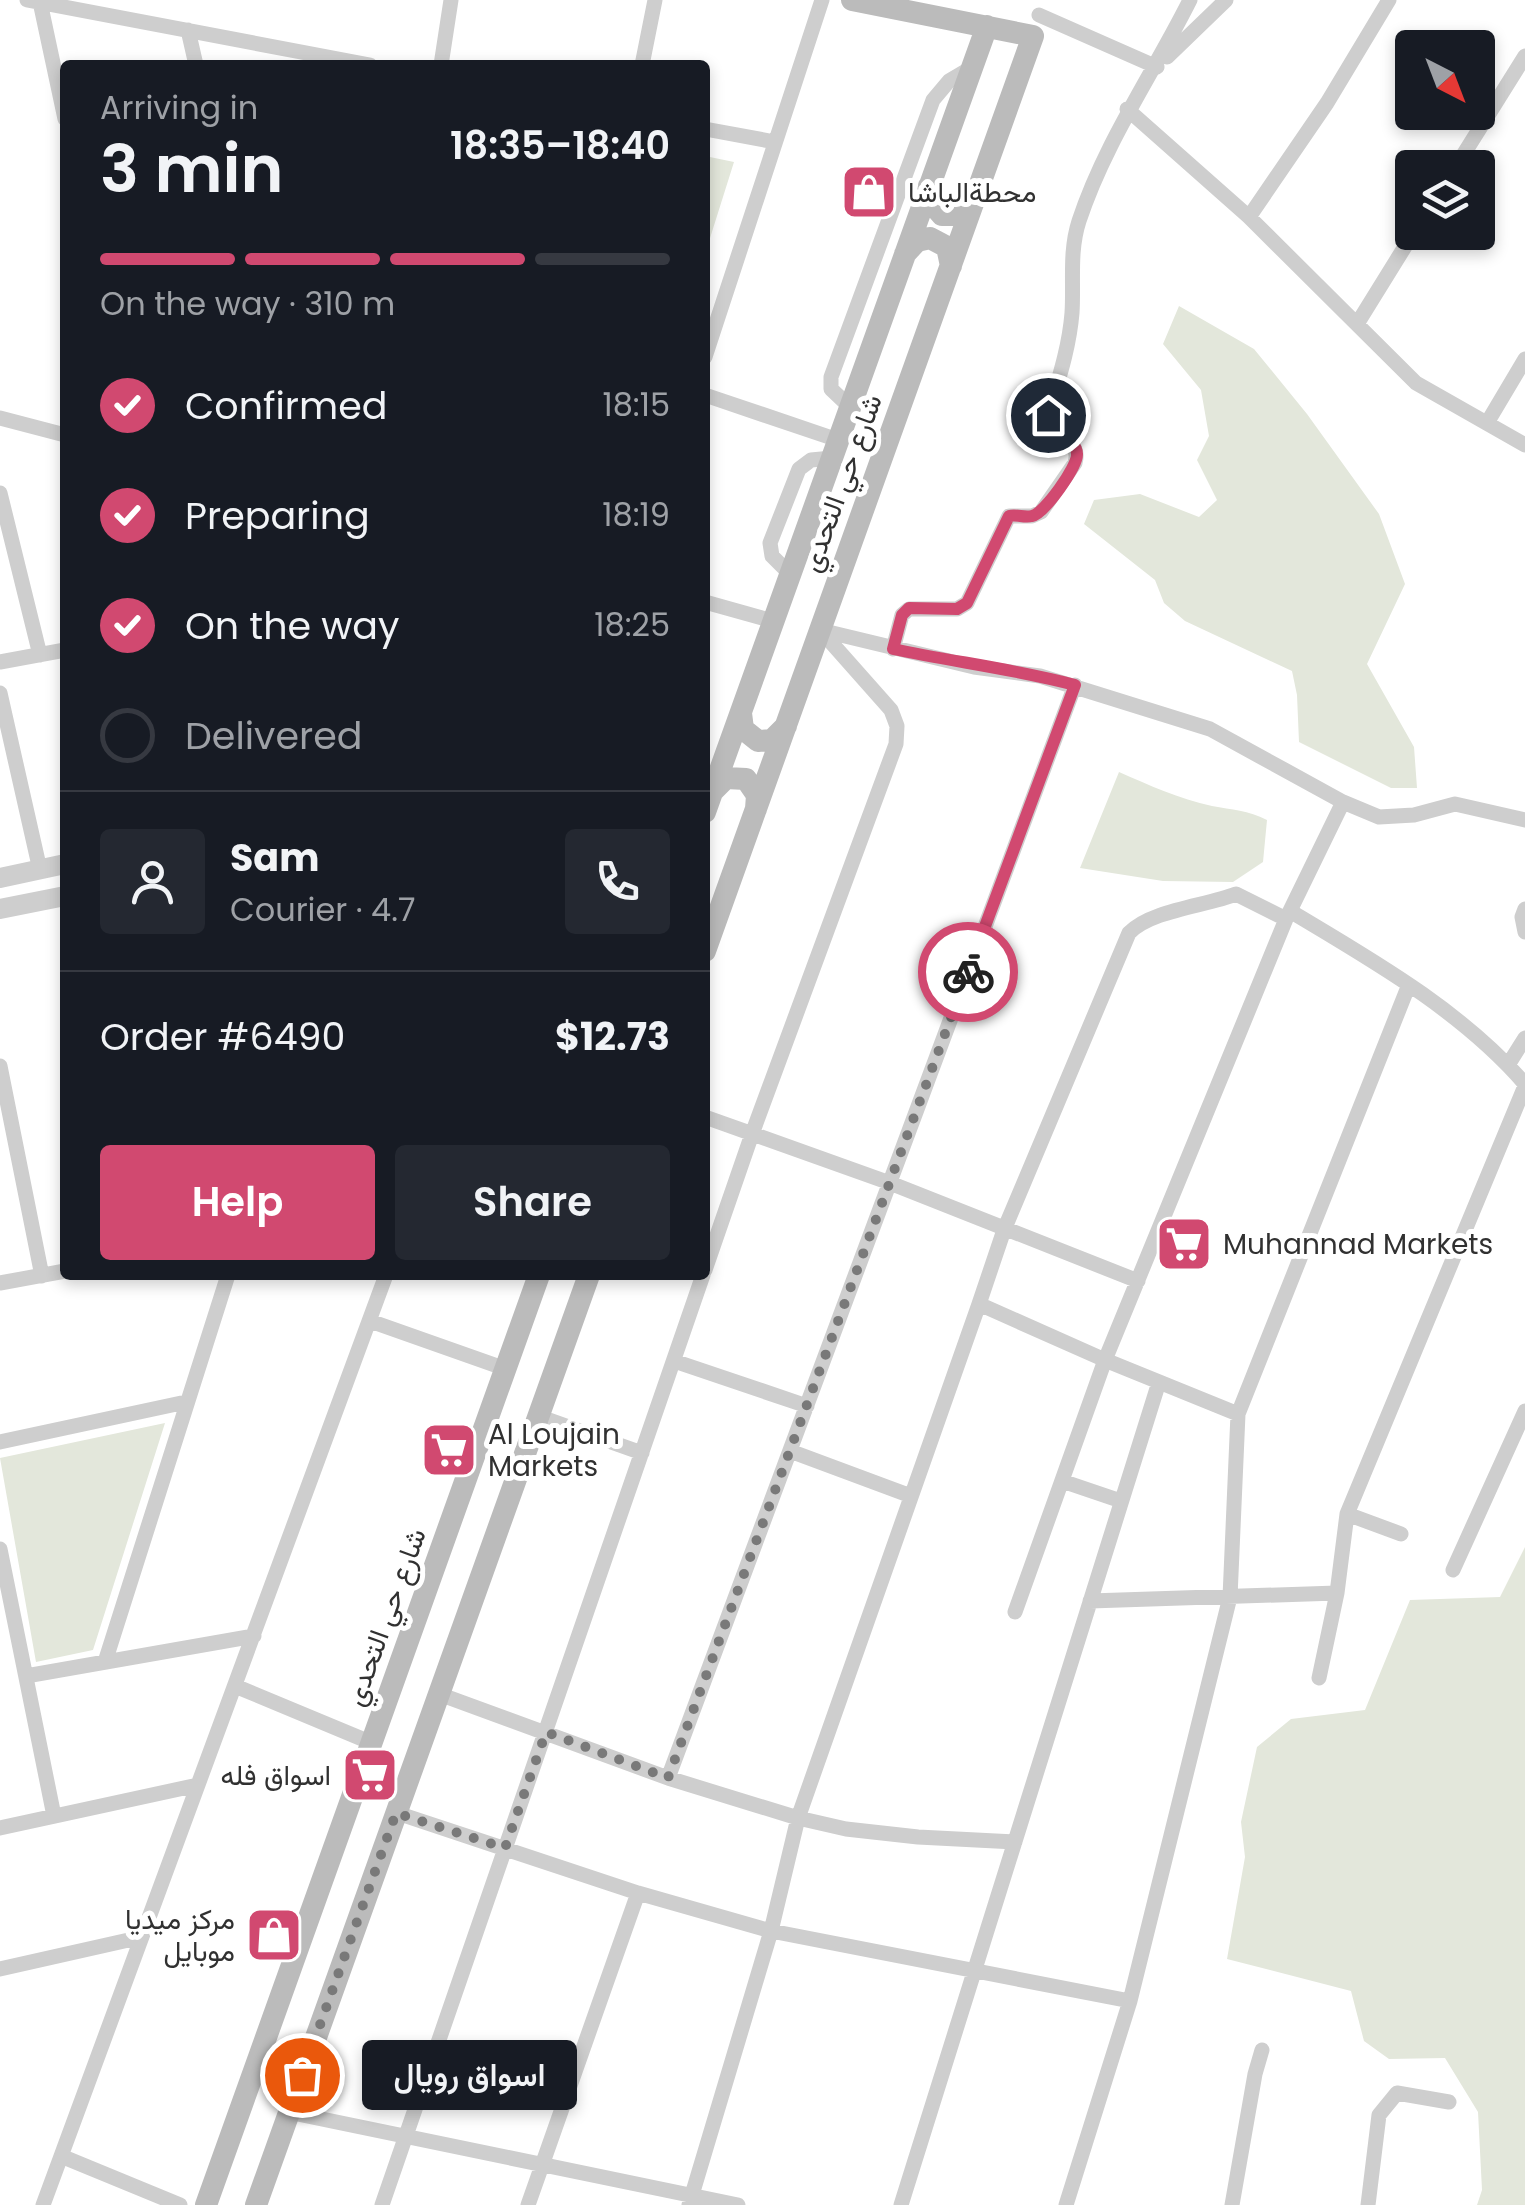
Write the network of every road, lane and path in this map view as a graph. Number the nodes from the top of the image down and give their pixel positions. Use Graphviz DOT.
graph roads {
  1 [pos="133,0"];
  2 [pos="451,0"];
  3 [pos="655,0"];
  4 [pos="822,0"];
  5 [pos="852,0"];
  6 [pos="1190,0"];
  7 [pos="1226,0"];
  8 [pos="1389,0"];
  9 [pos="34,1"];
  10 [pos="908,5"];
  11 [pos="1036,17"];
  12 [pos="128,19"];
  13 [pos="986,26"];
  14 [pos="188,30"];
  15 [pos="1525,56"];
  16 [pos="195,60"];
  17 [pos="331,60"];
  18 [pos="443,60"];
  19 [pos="643,60"];
  20 [pos="1157,66"];
  21 [pos="972,68"];
  22 [pos="60,99"];
  23 [pos="1127,109"];
  24 [pos="710,130"];
  25 [pos="775,142"];
  26 [pos="1466,150"];
  27 [pos="929,186"];
  28 [pos="974,200"];
  29 [pos="1249,217"];
  30 [pos="1403,250"];
  31 [pos="904,256"];
  32 [pos="951,266"];
  33 [pos="1357,324"];
  34 [pos="710,342"];
  35 [pos="1525,359"];
  36 [pos="710,397"];
  37 [pos="850,407"];
  38 [pos="0,418"];
  39 [pos="1487,423"];
  40 [pos="60,434"];
  41 [pos="1525,444"];
  42 [pos="835,449"];
  43 [pos="0,494"];
  44 [pos="710,603"];
  45 [pos="773,621"];
  46 [pos="820,630"];
  47 [pos="893,649"];
  48 [pos="60,651"];
  49 [pos="40,654"];
  50 [pos="0,662"];
  51 [pos="1075,685"];
  52 [pos="0,693"];
  53 [pos="742,709"];
  54 [pos="786,726"];
  55 [pos="710,799"];
  56 [pos="710,801"];
  57 [pos="1343,802"];
  58 [pos="756,808"];
  59 [pos="1525,820"];
  60 [pos="60,865"];
  61 [pos="40,870"];
  62 [pos="0,878"];
  63 [pos="60,897"];
  64 [pos="0,909"];
  65 [pos="1525,909"];
  66 [pos="1288,915"];
  67 [pos="1525,932"];
  68 [pos="710,937"];
  69 [pos="1408,987"];
  70 [pos="1525,1038"];
  71 [pos="1508,1065"];
  72 [pos="0,1070"];
  73 [pos="1525,1085"];
  74 [pos="710,1119"];
  75 [pos="752,1134"];
  76 [pos="890,1182"];
  77 [pos="1004,1230"];
  78 [pos="710,1256"];
  79 [pos="60,1272"];
  80 [pos="42,1276"];
  81 [pos="226,1280"];
  82 [pos="384,1280"];
  83 [pos="537,1280"];
  84 [pos="587,1280"];
  85 [pos="702,1280"];
  86 [pos="1138,1281"];
  87 [pos="0,1283"];
  88 [pos="980,1304"];
  89 [pos="370,1321"];
  90 [pos="674,1360"];
  91 [pos="1105,1360"];
  92 [pos="506,1369"];
  93 [pos="1159,1382"];
  94 [pos="186,1402"];
  95 [pos="807,1406"];
  96 [pos="1525,1412"];
  97 [pos="1238,1414"];
  98 [pos="538,1416"];
  99 [pos="0,1442"];
  100 [pos="790,1451"];
  101 [pos="642,1453"];
  102 [pos="1062,1481"];
  103 [pos="911,1496"];
  104 [pos="1122,1500"];
  105 [pos="1347,1514"];
  106 [pos="1402,1534"];
  107 [pos="0,1549"];
  108 [pos="1453,1570"];
  109 [pos="1336,1593"];
  110 [pos="1230,1597"];
  111 [pos="1090,1601"];
  112 [pos="1015,1612"];
  113 [pos="254,1636"];
  114 [pos="105,1662"];
  115 [pos="26,1676"];
  116 [pos="1319,1678"];
  117 [pos="235,1686"];
  118 [pos="439,1694"];
  119 [pos="546,1732"];
  120 [pos="372,1743"];
  121 [pos="668,1778"];
  122 [pos="198,1785"];
  123 [pos="396,1813"];
  124 [pos="54,1816"];
  125 [pos="798,1818"];
  126 [pos="0,1828"];
  127 [pos="1015,1842"];
  128 [pos="505,1848"];
  129 [pos="638,1893"];
  130 [pos="771,1931"];
  131 [pos="142,1937"];
  132 [pos="0,1968"];
  133 [pos="974,1971"];
  134 [pos="1130,2001"];
  135 [pos="1262,2050"];
  136 [pos="1449,2102"];
  137 [pos="288,2112"];
  138 [pos="406,2136"];
  139 [pos="61,2156"];
  140 [pos="542,2164"];
  141 [pos="691,2200"];
  142 [pos="43,2205"];
  143 [pos="180,2205"];
  144 [pos="206,2205"];
  145 [pos="256,2205"];
  146 [pos="382,2205"];
  147 [pos="528,2205"];
  148 [pos="738,2205"];
  149 [pos="901,2205"];
  150 [pos="1066,2205"];
  151 [pos="1232,2205"];
  152 [pos="1368,2205"];
  1 -- 12 [label="street"];
  2 -- 18 [label="street"];
  3 -- 19 [label="street"];
  4 -- 25 [label="street"];
  5 -- 10 [label="main road"];
  6 -- 20 [label="street"];
  7 -- 20 [label="street"];
  8 -- 29 [label="street"];
  9 -- 12 [label="street"];
  9 -- 22 [label="street"];
  10 -- 13 [label="main road"];
  11 -- 13 [label="main road"];
  11 -- 20 [label="street"];
  11 -- 28 [label="main road, شارع حي التحدي"];
  12 -- 14 [label="street"];
  13 -- 21 [label="main road, شارع حي التحدي"];
  14 -- 16 [label="street"];
  14 -- 17 [label="street"];
  15 -- 26 [label="street"];
  20 -- 23 [label="street"];
  21 -- 27 [label="main road, شارع حي التحدي"];
  21 -- 37 [label="street"];
  23 -- 29 [label="street"];
  23 -- 47 [label="street"];
  24 -- 25 [label="street"];
  25 -- 34 [label="street"];
  27 -- 28 [label="main road"];
  27 -- 31 [label="main road, شارع حي التحدي"];
  28 -- 32 [label="main road, شارع حي التحدي"];
  29 -- 33 [label="street"];
  30 -- 33 [label="street"];
  31 -- 32 [label="main road"];
  31 -- 37 [label="main road, شارع حي التحدي"];
  32 -- 46 [label="main road, شارع حي التحدي"];
  33 -- 39 [label="street"];
  35 -- 39 [label="street"];
  36 -- 42 [label="street"];
  37 -- 42 [label="main road, شارع حي التحدي"];
  38 -- 40 [label="street"];
  39 -- 41 [label="street"];
  42 -- 45 [label="main road, شارع حي التحدي"];
  43 -- 49 [label="street"];
  44 -- 45 [label="street"];
  45 -- 53 [label="main road, شارع حي التحدي"];
  46 -- 47 [label="street"];
  46 -- 54 [label="main road, شارع حي التحدي"];
  46 -- 75 [label="street"];
  47 -- 51 [label="street"];
  48 -- 49 [label="street"];
  49 -- 50 [label="street"];
  51 -- 57 [label="street"];
  51 -- 76 [label="street"];
  52 -- 61 [label="street"];
  53 -- 54 [label="main road"];
  53 -- 55 [label="main road, شارع حي التحدي"];
  54 -- 58 [label="main road, شارع حي التحدي"];
  56 -- 58 [label="main road"];
  57 -- 59 [label="street"];
  57 -- 66 [label="street"];
  58 -- 68 [label="main road, شارع حي التحدي"];
  60 -- 61 [label="street"];
  61 -- 62 [label="street"];
  63 -- 64 [label="street"];
  65 -- 67 [label="street"];
  66 -- 69 [label="street"];
  66 -- 77 [label="street"];
  66 -- 86 [label="street"];
  69 -- 71 [label="street"];
  69 -- 97 [label="street"];
  70 -- 71 [label="street"];
  71 -- 73 [label="street"];
  72 -- 80 [label="street"];
  73 -- 105 [label="street"];
  74 -- 75 [label="street"];
  75 -- 76 [label="street"];
  75 -- 78 [label="street"];
  76 -- 77 [label="street"];
  76 -- 95 [label="street"];
  77 -- 86 [label="street"];
  77 -- 88 [label="street"];
  79 -- 80 [label="street"];
  80 -- 87 [label="street"];
  81 -- 94 [label="street"];
  82 -- 89 [label="street"];
  83 -- 92 [label="main road, شارع حي التحدي"];
  84 -- 98 [label="main road"];
  85 -- 90 [label="street"];
  86 -- 91 [label="street"];
  88 -- 91 [label="street"];
  88 -- 103 [label="street"];
  89 -- 92 [label="street"];
  89 -- 113 [label="street"];
  90 -- 95 [label="street"];
  90 -- 101 [label="street"];
  91 -- 93 [label="street"];
  91 -- 102 [label="street"];
  92 -- 120 [label="main road, شارع حي التحدي"];
  93 -- 97 [label="street"];
  93 -- 104 [label="street"];
  94 -- 99 [label="street"];
  94 -- 114 [label="street"];
  95 -- 100 [label="street"];
  96 -- 108 [label="street"];
  97 -- 110 [label="street"];
  98 -- 101 [label="street"];
  98 -- 118 [label="main road"];
  100 -- 103 [label="street"];
  100 -- 121 [label="street"];
  101 -- 119 [label="street"];
  102 -- 104 [label="street"];
  102 -- 112 [label="street"];
  103 -- 125 [label="street"];
  104 -- 111 [label="street"];
  105 -- 106 [label="street"];
  105 -- 109 [label="street"];
  107 -- 115 [label="street"];
  109 -- 110 [label="street"];
  109 -- 116 [label="street"];
  110 -- 111 [label="street"];
  110 -- 134 [label="street"];
  111 -- 127 [label="street"];
  113 -- 114 [label="street"];
  113 -- 117 [label="street"];
  114 -- 115 [label="street"];
  115 -- 124 [label="street"];
  117 -- 120 [label="street"];
  117 -- 122 [label="street"];
  118 -- 119 [label="street"];
  118 -- 123 [label="main road"];
  119 -- 121 [label="street"];
  119 -- 128 [label="street"];
  120 -- 144 [label="main road, شارع حي التحدي"];
  121 -- 125 [label="street"];
  122 -- 124 [label="street"];
  122 -- 131 [label="street"];
  123 -- 128 [label="street"];
  123 -- 137 [label="main road"];
  124 -- 126 [label="street"];
  125 -- 127 [label="street"];
  125 -- 130 [label="street"];
  127 -- 133 [label="street"];
  128 -- 129 [label="street"];
  128 -- 138 [label="street"];
  129 -- 130 [label="street"];
  129 -- 140 [label="street"];
  130 -- 133 [label="street"];
  130 -- 141 [label="street"];
  131 -- 132 [label="street"];
  131 -- 139 [label="street"];
  133 -- 134 [label="street"];
  133 -- 149 [label="street"];
  134 -- 150 [label="street"];
  135 -- 151 [label="street"];
  136 -- 152 [label="street"];
  137 -- 138 [label="street"];
  137 -- 145 [label="main road"];
  138 -- 140 [label="street"];
  138 -- 146 [label="street"];
  139 -- 142 [label="street"];
  139 -- 143 [label="street"];
  140 -- 141 [label="street"];
  140 -- 147 [label="street"];
  141 -- 148 [label="street"];
}
